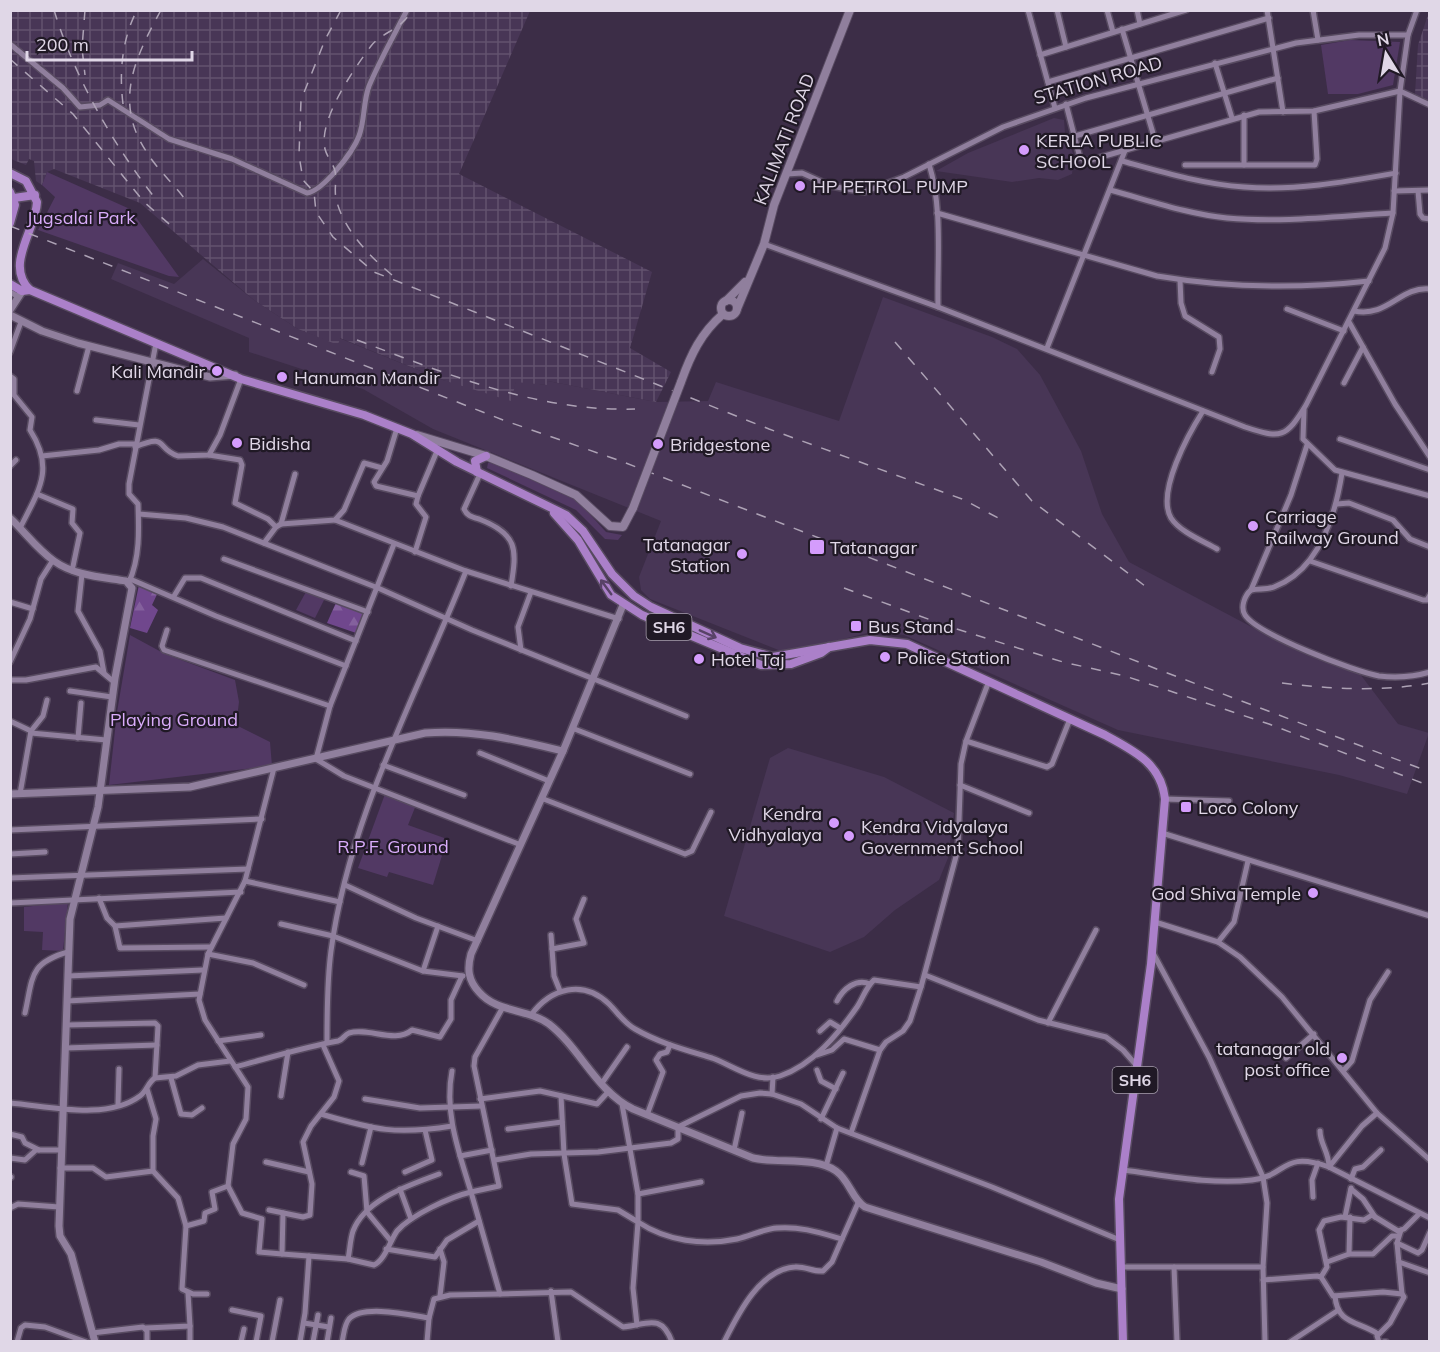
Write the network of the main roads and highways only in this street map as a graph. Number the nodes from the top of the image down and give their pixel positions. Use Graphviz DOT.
graph roads {
  1 [pos="850,10"];
  2 [pos="10,173"];
  3 [pos="12,195"];
  4 [pos="35,195"];
  5 [pos="10,223"];
  6 [pos="748,279"];
  7 [pos="10,284"];
  8 [pos="24,291"];
  9 [pos="725,302"];
  10 [pos="737,309"];
  11 [pos="723,314"];
  12 [pos="412,434"];
  13 [pos="486,456"];
  14 [pos="478,473"];
  15 [pos="552,510"];
  16 [pos="829,647"];
  17 [pos="1123,1341"];
  1 -- 6 [label="main road, KALIMATI ROAD"];
  2 -- 4 [label="main road"];
  3 -- 4 [label="main road"];
  3 -- 5 [label="main road"];
  4 -- 8 [label="main road"];
  6 -- 9 [label="main road, KALIMATI ROAD"];
  6 -- 10 [label="main road, KALIMATI ROAD"];
  7 -- 8 [label="main road, SH6"];
  8 -- 12 [label="main road, SH6"];
  9 -- 10 [label="main road"];
  9 -- 11 [label="main road"];
  10 -- 11 [label="main road"];
  11 -- 13 [label="main road, bridge"];
  12 -- 13 [label="main road"];
  12 -- 14 [label="main road, SH6"];
  13 -- 14 [label="main road"];
  14 -- 15 [label="main road, SH6"];
  15 -- 16 [label="main road, SH6, one-way"];
  16 -- 15 [label="main road, SH6, one-way"];
  16 -- 17 [label="main road, SH6"];
}
